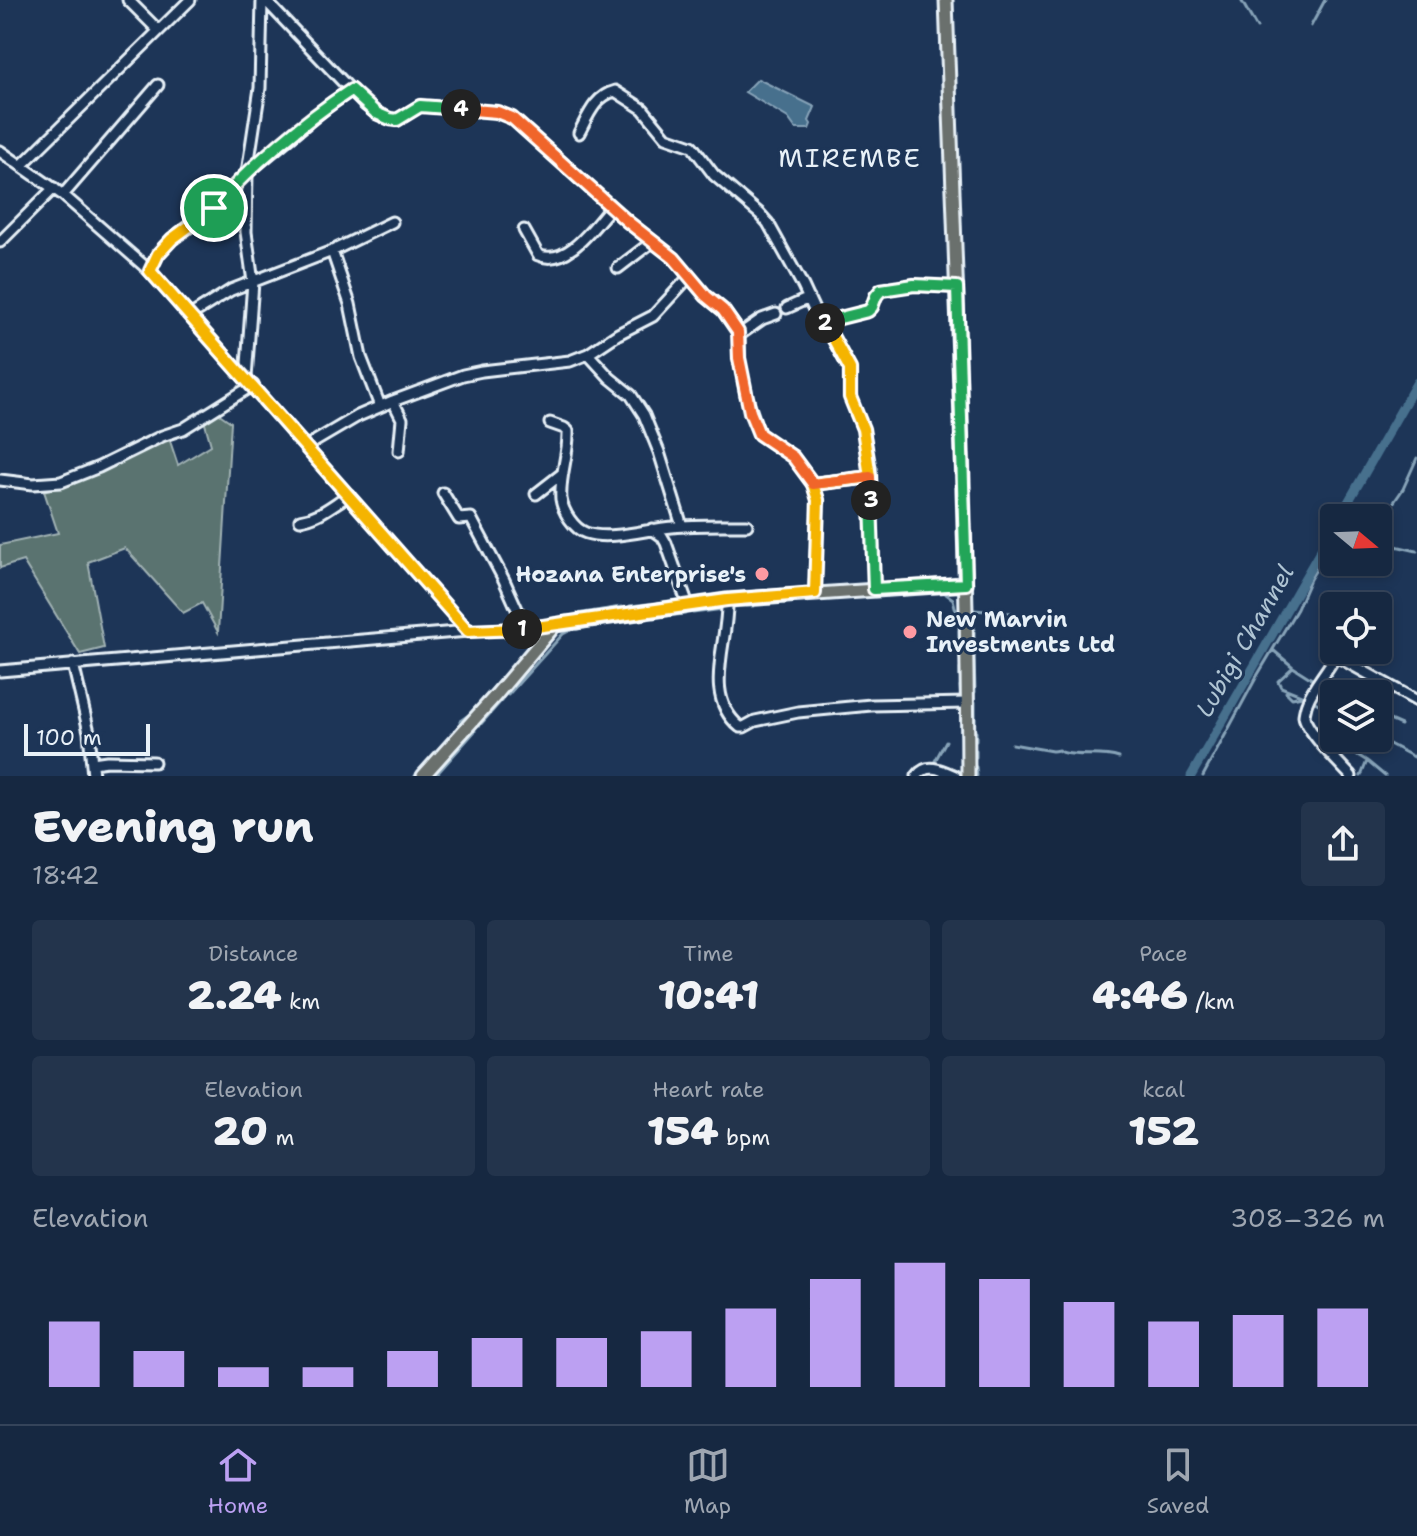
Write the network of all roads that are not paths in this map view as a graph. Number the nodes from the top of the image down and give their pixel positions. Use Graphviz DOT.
graph roads {
  1 [pos="128,0"];
  2 [pos="190,0"];
  3 [pos="264,0"];
  4 [pos="946,0"];
  5 [pos="158,30"];
  6 [pos="158,85"];
  7 [pos="351,90"];
  8 [pos="579,133"];
  9 [pos="0,151"];
  10 [pos="22,165"];
  11 [pos="247,173"];
  12 [pos="54,188"];
  13 [pos="63,195"];
  14 [pos="611,207"];
  15 [pos="392,222"];
  16 [pos="524,230"];
  17 [pos="0,242"];
  18 [pos="652,242"];
  19 [pos="332,251"];
  20 [pos="618,268"];
  21 [pos="150,271"];
  22 [pos="689,277"];
  23 [pos="253,282"];
  24 [pos="957,287"];
  25 [pos="809,298"];
  26 [pos="787,308"];
  27 [pos="776,314"];
  28 [pos="191,315"];
  29 [pos="824,322"];
  30 [pos="739,335"];
  31 [pos="588,354"];
  32 [pos="249,382"];
  33 [pos="393,401"];
  34 [pos="380,406"];
  35 [pos="550,423"];
  36 [pos="307,446"];
  37 [pos="399,451"];
  38 [pos="563,473"];
  39 [pos="870,477"];
  40 [pos="0,480"];
  41 [pos="813,484"];
  42 [pos="443,493"];
  43 [pos="536,494"];
  44 [pos="349,495"];
  45 [pos="300,520"];
  46 [pos="747,525"];
  47 [pos="682,526"];
  48 [pos="652,529"];
  49 [pos="966,584"];
  50 [pos="874,589"];
  51 [pos="815,593"];
  52 [pos="727,600"];
  53 [pos="688,605"];
  54 [pos="555,625"];
  55 [pos="526,629"];
  56 [pos="468,631"];
  57 [pos="73,664"];
  58 [pos="0,671"];
  59 [pos="1417,701"];
  60 [pos="967,703"];
  61 [pos="154,762"];
  62 [pos="93,763"];
  63 [pos="93,776"];
  64 [pos="423,776"];
  65 [pos="917,776"];
  66 [pos="955,776"];
  67 [pos="968,776"];
  68 [pos="1351,776"];
  1 -- 5 [label="street"];
  2 -- 5 [label="street"];
  3 -- 7 [label="street"];
  3 -- 11 [label="street"];
  4 -- 24 [label="main road"];
  5 -- 10 [label="street"];
  6 -- 13 [label="street"];
  7 -- 11 [label="street"];
  7 -- 14 [label="street"];
  8 -- 25 [label="street"];
  9 -- 10 [label="street"];
  10 -- 12 [label="street"];
  11 -- 21 [label="street"];
  11 -- 23 [label="street"];
  12 -- 13 [label="street"];
  12 -- 17 [label="street"];
  13 -- 21 [label="street"];
  14 -- 16 [label="street"];
  14 -- 18 [label="street"];
  15 -- 19 [label="street"];
  18 -- 20 [label="street"];
  18 -- 22 [label="street"];
  19 -- 23 [label="street"];
  19 -- 34 [label="street"];
  21 -- 28 [label="street"];
  22 -- 30 [label="street"];
  22 -- 31 [label="street"];
  23 -- 28 [label="street"];
  23 -- 32 [label="street"];
  24 -- 29 [label="street"];
  24 -- 49 [label="main road"];
  25 -- 26 [label="street"];
  25 -- 29 [label="street"];
  27 -- 30 [label="street"];
  28 -- 32 [label="street"];
  29 -- 39 [label="street"];
  30 -- 41 [label="street"];
  31 -- 33 [label="street"];
  31 -- 47 [label="street"];
  32 -- 36 [label="street"];
  32 -- 40 [label="street"];
  33 -- 34 [label="street"];
  33 -- 37 [label="street"];
  34 -- 36 [label="street"];
  35 -- 38 [label="street"];
  36 -- 44 [label="street"];
  38 -- 43 [label="street"];
  38 -- 48 [label="street"];
  39 -- 41 [label="street"];
  39 -- 50 [label="street"];
  41 -- 51 [label="street"];
  42 -- 55 [label="street"];
  44 -- 45 [label="street"];
  44 -- 56 [label="street"];
  46 -- 47 [label="street"];
  47 -- 48 [label="street"];
  48 -- 53 [label="street"];
  49 -- 50 [label="main road"];
  49 -- 60 [label="main road"];
  50 -- 51 [label="main road"];
  51 -- 52 [label="main road"];
  52 -- 53 [label="main road"];
  52 -- 60 [label="street"];
  53 -- 54 [label="main road"];
  54 -- 55 [label="street"];
  54 -- 64 [label="main road"];
  55 -- 56 [label="street"];
  56 -- 57 [label="street"];
  57 -- 58 [label="street"];
  57 -- 62 [label="street"];
  59 -- 68 [label="street"];
  60 -- 67 [label="main road"];
  61 -- 62 [label="street"];
  62 -- 63 [label="street"];
  65 -- 66 [label="street"];
}
